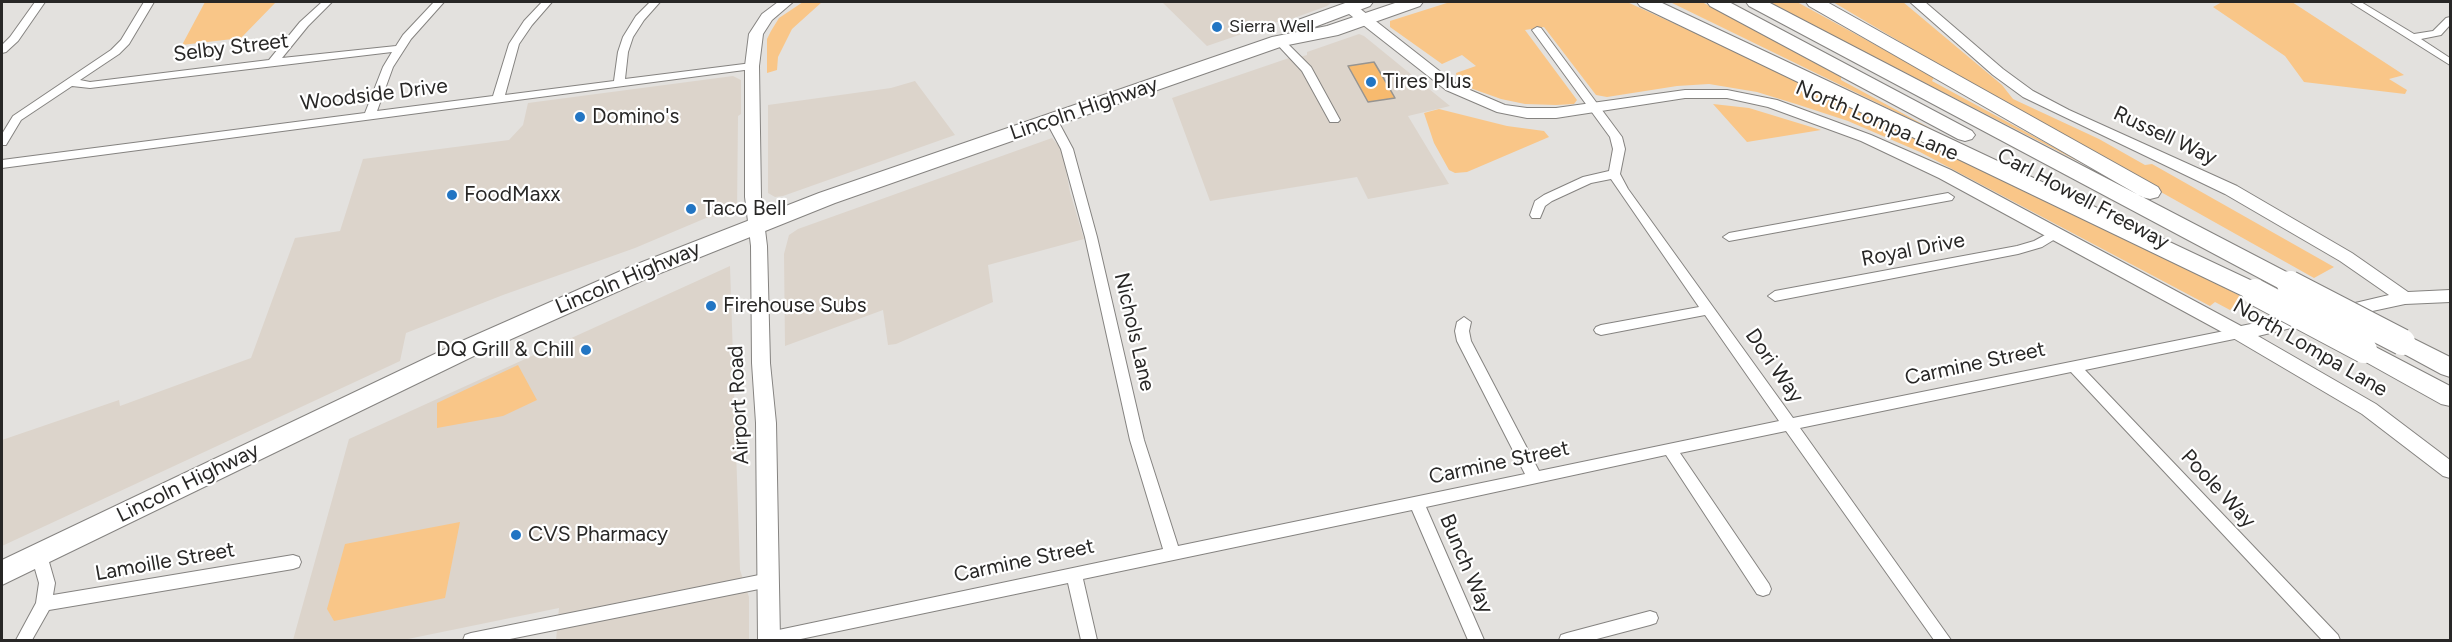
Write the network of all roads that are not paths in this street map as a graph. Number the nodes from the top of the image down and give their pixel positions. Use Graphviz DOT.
graph roads {
  1 [pos="40,2"];
  2 [pos="149,2"];
  3 [pos="327,2"];
  4 [pos="439,2"];
  5 [pos="547,2"];
  6 [pos="655,2"];
  7 [pos="786,2"];
  8 [pos="1390,2"];
  9 [pos="1414,2"];
  10 [pos="1648,2"];
  11 [pos="1716,2"];
  12 [pos="1755,2"];
  13 [pos="1815,2"];
  14 [pos="1917,2"];
  15 [pos="2355,2"];
  16 [pos="1355,7"];
  17 [pos="2451,20"];
  18 [pos="1537,30"];
  19 [pos="2412,38"];
  20 [pos="1278,40"];
  21 [pos="399,49"];
  22 [pos="2,50"];
  23 [pos="273,62"];
  24 [pos="2451,62"];
  25 [pos="752,66"];
  26 [pos="68,82"];
  27 [pos="619,84"];
  28 [pos="498,99"];
  29 [pos="1596,108"];
  30 [pos="370,116"];
  31 [pos="1334,120"];
  32 [pos="1052,121"];
  33 [pos="2,142"];
  34 [pos="2,164"];
  35 [pos="1614,174"];
  36 [pos="1948,197"];
  37 [pos="1536,215"];
  38 [pos="756,225"];
  39 [pos="2056,233"];
  40 [pos="1729,237"];
  41 [pos="2298,282"];
  42 [pos="2255,291"];
  43 [pos="1775,296"];
  44 [pos="2451,296"];
  45 [pos="2405,298"];
  46 [pos="1709,310"];
  47 [pos="1464,322"];
  48 [pos="1601,330"];
  49 [pos="2239,333"];
  50 [pos="2074,367"];
  51 [pos="2450,368"];
  52 [pos="2451,397"];
  53 [pos="1790,425"];
  54 [pos="1670,449"];
  55 [pos="2451,470"];
  56 [pos="1535,478"];
  57 [pos="1417,504"];
  58 [pos="1172,554"];
  59 [pos="39,555"];
  60 [pos="293,562"];
  61 [pos="2,573"];
  62 [pos="1074,573"];
  63 [pos="770,580"];
  64 [pos="1763,589"];
  65 [pos="44,604"];
  66 [pos="1650,618"];
  67 [pos="24,640"];
  68 [pos="471,640"];
  69 [pos="769,640"];
  70 [pos="1089,640"];
  71 [pos="1476,640"];
  72 [pos="1567,640"];
  73 [pos="1943,640"];
  74 [pos="2332,640"];
  1 -- 22 [label="street"];
  2 -- 26 [label="street"];
  3 -- 23 [label="street"];
  4 -- 21 [label="street"];
  5 -- 28 [label="street"];
  6 -- 27 [label="street"];
  7 -- 25 [label="street, Airport Road"];
  8 -- 16 [label="highway"];
  9 -- 16 [label="highway, Lincoln Highway"];
  10 -- 42 [label="highway"];
  11 -- 42 [label="highway, Carl Howell Freeway"];
  12 -- 41 [label="highway, Carl Howell Freeway"];
  13 -- 41 [label="highway"];
  14 -- 45 [label="street, Russell Way"];
  15 -- 19 [label="street"];
  16 -- 20 [label="highway, Lincoln Highway"];
  16 -- 29 [label="street, North Lompa Lane"];
  17 -- 19 [label="street"];
  18 -- 29 [label="street"];
  19 -- 24 [label="street"];
  20 -- 31 [label="street"];
  20 -- 32 [label="highway, Lincoln Highway"];
  21 -- 23 [label="street, Selby Street"];
  21 -- 30 [label="street"];
  23 -- 26 [label="street, Selby Street"];
  25 -- 27 [label="street, Woodside Drive"];
  25 -- 38 [label="street, Airport Road"];
  26 -- 33 [label="street"];
  27 -- 28 [label="street, Woodside Drive"];
  28 -- 30 [label="street, Woodside Drive"];
  29 -- 35 [label="street"];
  29 -- 39 [label="street, North Lompa Lane"];
  30 -- 34 [label="street, Woodside Drive"];
  32 -- 38 [label="highway, Lincoln Highway"];
  32 -- 58 [label="street, Nichols Lane"];
  35 -- 37 [label="street"];
  35 -- 46 [label="street, Dori Way"];
  36 -- 40 [label="street"];
  38 -- 59 [label="highway, Lincoln Highway"];
  38 -- 63 [label="street, Airport Road"];
  39 -- 43 [label="street, Royal Drive"];
  39 -- 49 [label="street, North Lompa Lane"];
  41 -- 51 [label="highway, Carl Howell Freeway, bridge"];
  42 -- 52 [label="highway, Carl Howell Freeway, bridge"];
  44 -- 45 [label="street"];
  45 -- 49 [label="street"];
  46 -- 48 [label="street"];
  46 -- 53 [label="street, Dori Way"];
  47 -- 56 [label="street"];
  49 -- 50 [label="street, Carmine Street"];
  49 -- 55 [label="street, North Lompa Lane"];
  50 -- 53 [label="street, Carmine Street"];
  50 -- 74 [label="street, Poole Way"];
  53 -- 54 [label="street, Carmine Street"];
  53 -- 73 [label="street, Dori Way"];
  54 -- 56 [label="street, Carmine Street"];
  54 -- 64 [label="street"];
  56 -- 57 [label="street, Carmine Street"];
  57 -- 58 [label="street, Carmine Street"];
  57 -- 71 [label="street, Bunch Way"];
  58 -- 62 [label="street, Carmine Street"];
  59 -- 61 [label="highway, Lincoln Highway"];
  59 -- 65 [label="street"];
  60 -- 65 [label="street, Lamoille Street"];
  62 -- 69 [label="street, Carmine Street"];
  62 -- 70 [label="street"];
  63 -- 68 [label="street"];
  63 -- 69 [label="street, Airport Road"];
  65 -- 67 [label="street"];
  66 -- 72 [label="street"];
}
